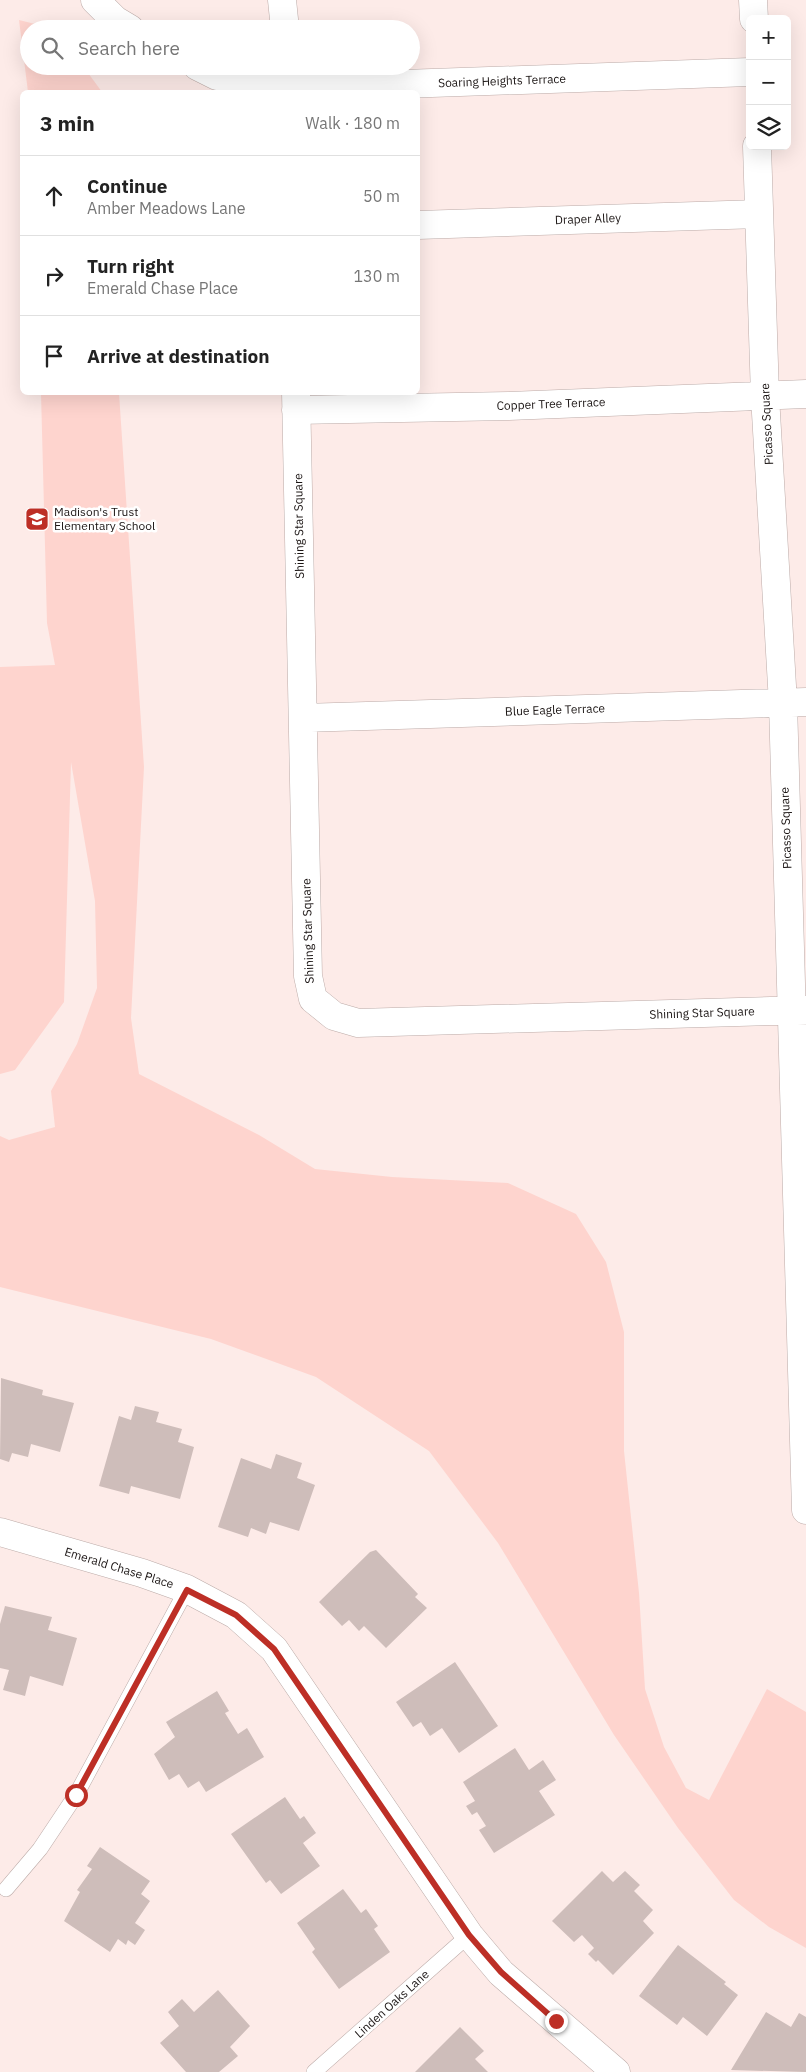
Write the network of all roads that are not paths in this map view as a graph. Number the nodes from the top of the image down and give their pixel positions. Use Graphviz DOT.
graph roads {
  1 [pos="95,0"];
  2 [pos="282,0"];
  3 [pos="753,0"];
  4 [pos="754,15"];
  5 [pos="115,20"];
  6 [pos="283,20"];
  7 [pos="746,72"];
  8 [pos="216,75"];
  9 [pos="288,82"];
  10 [pos="758,150"];
  11 [pos="759,214"];
  12 [pos="420,225"];
  13 [pos="806,394"];
  14 [pos="765,396"];
  15 [pos="296,401"];
  16 [pos="794,702"];
  17 [pos="303,718"];
  18 [pos="799,1010"];
  19 [pos="806,1510"];
  20 [pos="0,1532"];
  21 [pos="187,1590"];
  22 [pos="6,1889"];
  23 [pos="469,1935"];
  24 [pos="314,2072"];
  25 [pos="616,2072"];
  1 -- 5 [label="street"];
  2 -- 6 [label="street"];
  3 -- 4 [label="street"];
  7 -- 9 [label="street, Soaring Heights Terrace"];
  8 -- 9 [label="street, Soaring Heights Terrace"];
  10 -- 11 [label="street, Picasso Square"];
  11 -- 12 [label="street, Draper Alley"];
  11 -- 14 [label="street, Picasso Square"];
  13 -- 14 [label="street, Copper Tree Terrace"];
  14 -- 15 [label="street, Copper Tree Terrace"];
  14 -- 16 [label="street, Picasso Square"];
  15 -- 17 [label="street, Shining Star Square"];
  16 -- 17 [label="street, Blue Eagle Terrace"];
  16 -- 18 [label="street, Picasso Square"];
  17 -- 18 [label="street, Shining Star Square"];
  18 -- 19 [label="street, Picasso Square"];
  20 -- 21 [label="street, Emerald Chase Place"];
  21 -- 22 [label="lane"];
  21 -- 23 [label="street, Emerald Chase Place"];
  23 -- 24 [label="lane, Linden Oaks Lane"];
  23 -- 25 [label="street, Emerald Chase Place"];
}
